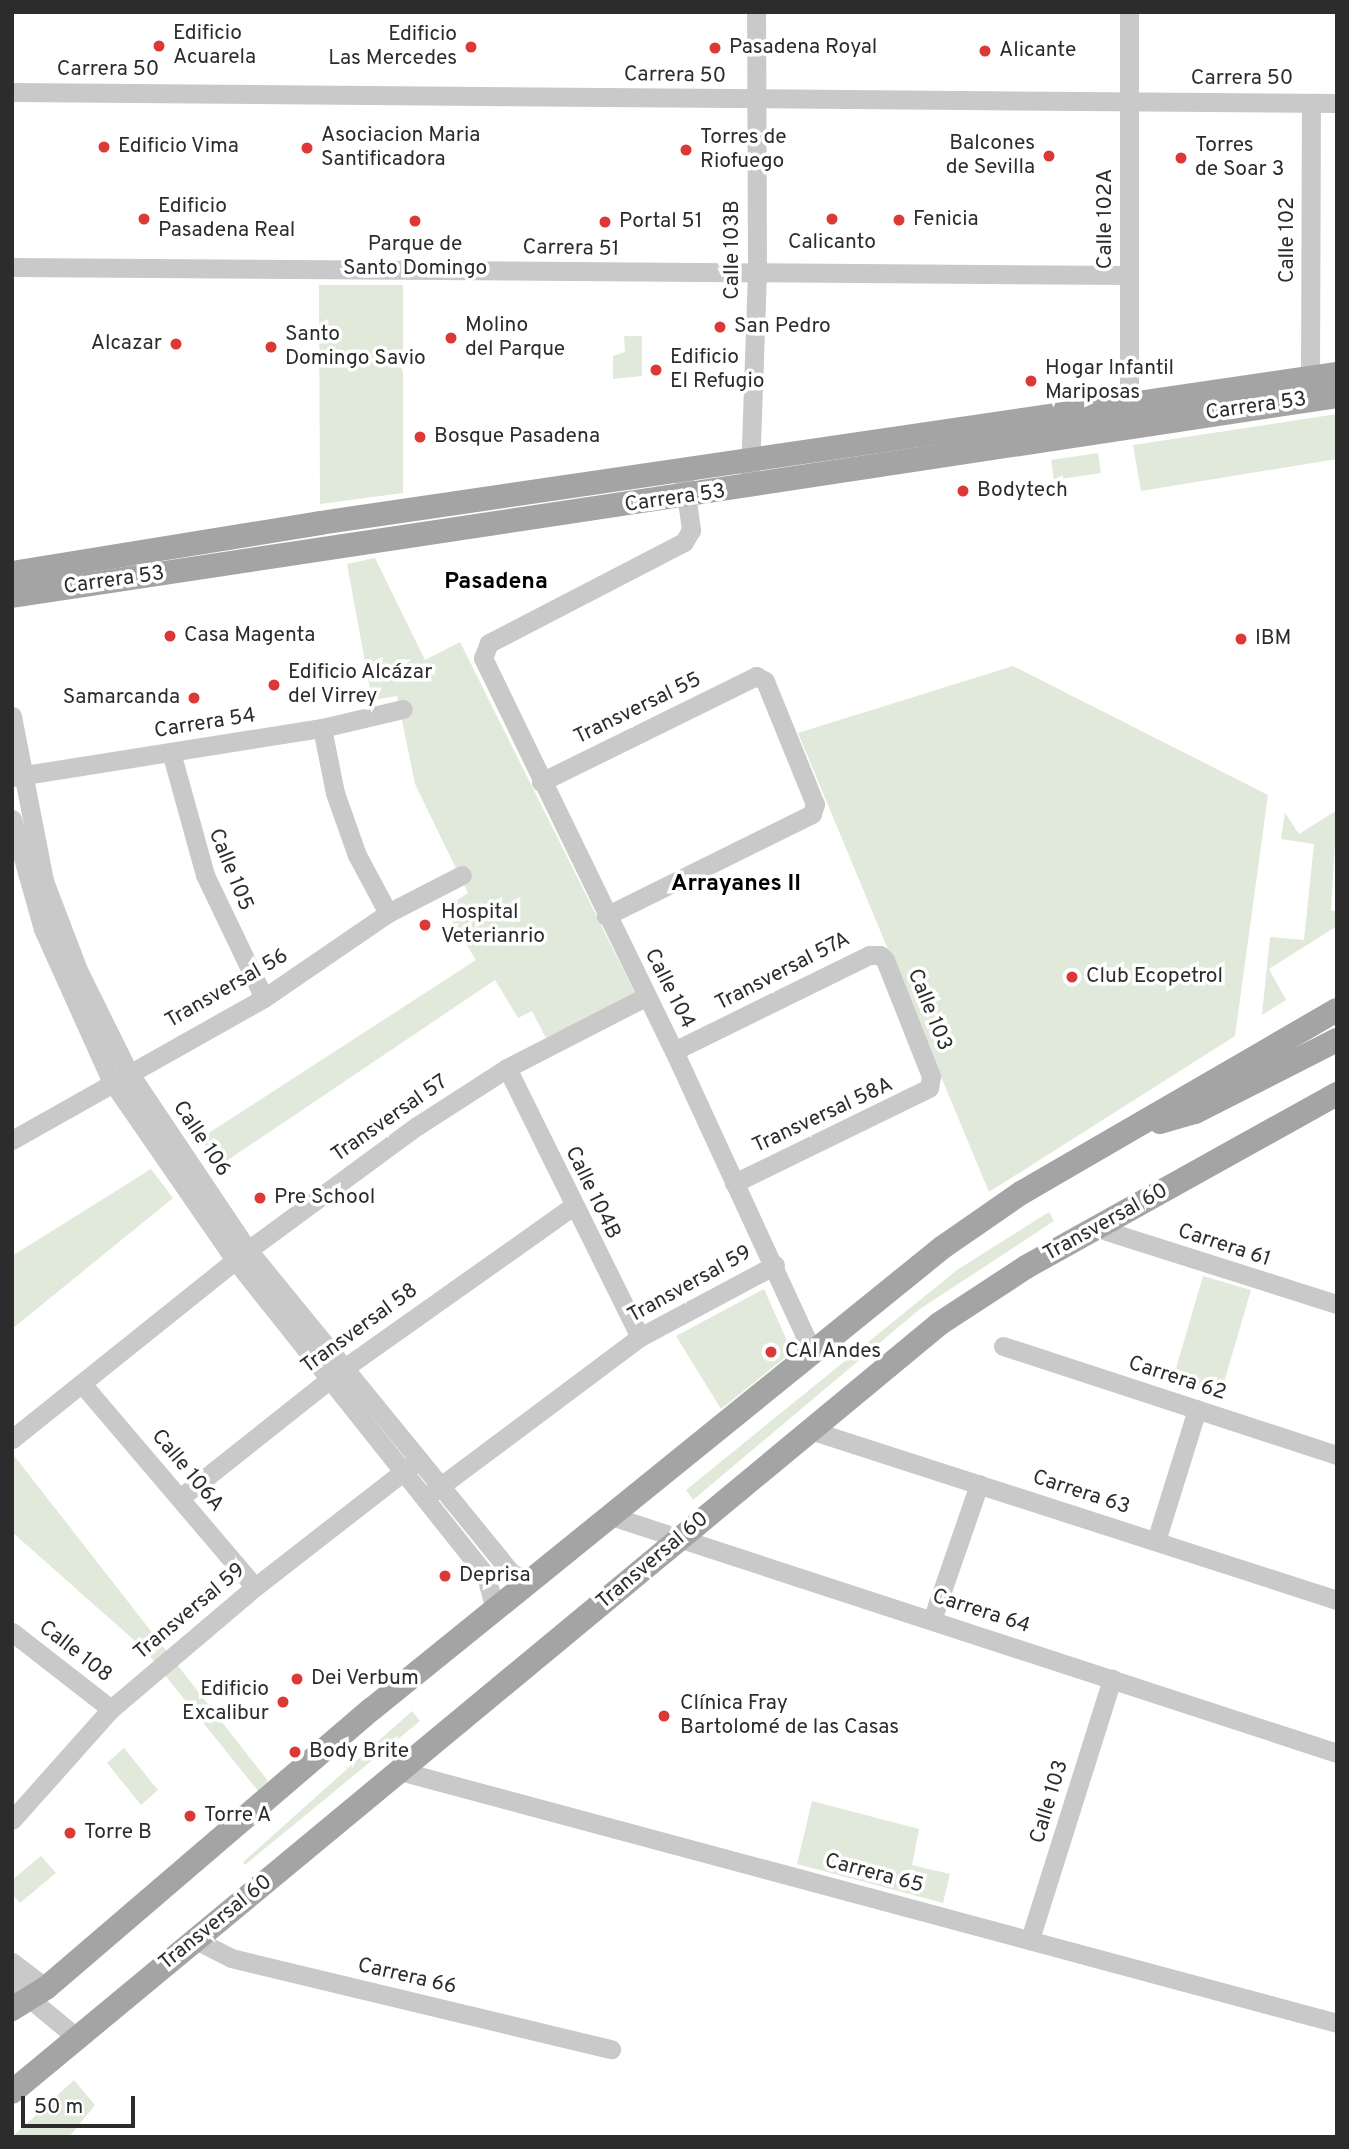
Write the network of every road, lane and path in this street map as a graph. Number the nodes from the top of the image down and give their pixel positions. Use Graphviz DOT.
graph roads {
  1 [pos="756,12"];
  2 [pos="1129,12"];
  3 [pos="12,92"];
  4 [pos="756,100"];
  5 [pos="1129,102"];
  6 [pos="1311,103"];
  7 [pos="1337,103"];
  8 [pos="12,267"];
  9 [pos="757,274"];
  10 [pos="1129,275"];
  11 [pos="1337,374"];
  12 [pos="1310,377"];
  13 [pos="1337,396"];
  14 [pos="1129,415"];
  15 [pos="750,463"];
  16 [pos="683,472"];
  17 [pos="749,487"];
  18 [pos="687,497"];
  19 [pos="12,573"];
  20 [pos="12,596"];
  21 [pos="403,709"];
  22 [pos="12,716"];
  23 [pos="322,728"];
  24 [pos="171,752"];
  25 [pos="17,776"];
  26 [pos="541,782"];
  27 [pos="12,819"];
  28 [pos="462,875"];
  29 [pos="388,913"];
  30 [pos="606,916"];
  31 [pos="875,953"];
  32 [pos="647,996"];
  33 [pos="264,998"];
  34 [pos="1337,1010"];
  35 [pos="1337,1040"];
  36 [pos="674,1051"];
  37 [pos="507,1068"];
  38 [pos="120,1076"];
  39 [pos="929,1088"];
  40 [pos="1332,1098"];
  41 [pos="1125,1132"];
  42 [pos="12,1140"];
  43 [pos="734,1183"];
  44 [pos="573,1206"];
  45 [pos="1097,1228"];
  46 [pos="241,1255"];
  47 [pos="775,1265"];
  48 [pos="1337,1304"];
  49 [pos="639,1337"];
  50 [pos="1003,1346"];
  51 [pos="813,1352"];
  52 [pos="336,1374"];
  53 [pos="83,1385"];
  54 [pos="1197,1409"];
  55 [pos="810,1430"];
  56 [pos="12,1439"];
  57 [pos="1337,1455"];
  58 [pos="411,1466"];
  59 [pos="979,1484"];
  60 [pos="432,1492"];
  61 [pos="180,1497"];
  62 [pos="611,1516"];
  63 [pos="680,1538"];
  64 [pos="1156,1541"];
  65 [pos="531,1581"];
  66 [pos="255,1587"];
  67 [pos="1337,1600"];
  68 [pos="495,1610"];
  69 [pos="932,1620"];
  70 [pos="12,1632"];
  71 [pos="1112,1679"];
  72 [pos="111,1709"];
  73 [pos="1337,1753"];
  74 [pos="400,1771"];
  75 [pos="12,1820"];
  76 [pos="1031,1939"];
  77 [pos="196,1940"];
  78 [pos="12,1962"];
  79 [pos="26,1995"];
  80 [pos="1337,2023"];
  81 [pos="76,2037"];
  82 [pos="611,2049"];
  83 [pos="12,2092"];
  1 -- 4 [label="street, Calle 103B"];
  2 -- 5 [label="street, Calle 102A"];
  3 -- 4 [label="street, Carrera 50"];
  4 -- 5 [label="street, Carrera 50"];
  4 -- 9 [label="street, Calle 103B"];
  5 -- 6 [label="street, Carrera 50"];
  5 -- 10 [label="street, Calle 102A"];
  6 -- 7 [label="street, Carrera 50"];
  6 -- 12 [label="street, Calle 102"];
  8 -- 9 [label="street, Carrera 51"];
  9 -- 10 [label="street, Carrera 51"];
  9 -- 15 [label="street, Calle 103B"];
  10 -- 14 [label="street, Calle 102A"];
  11 -- 12 [label="main road, Carrera 53"];
  12 -- 14 [label="main road, Carrera 53"];
  13 -- 14 [label="main road, Carrera 53"];
  14 -- 15 [label="main road, Carrera 53"];
  14 -- 17 [label="main road, Carrera 53"];
  15 -- 16 [label="main road, Carrera 53"];
  15 -- 17 [label="street, Calle 103B"];
  16 -- 18 [label="street"];
  16 -- 19 [label="main road, Carrera 53"];
  17 -- 18 [label="main road, Carrera 53"];
  18 -- 20 [label="main road, Carrera 53"];
  18 -- 26 [label="street, Calle 104"];
  21 -- 23 [label="street, Carrera 54"];
  22 -- 25 [label="street, Calle 106"];
  23 -- 24 [label="street, Carrera 54"];
  23 -- 29 [label="street"];
  24 -- 25 [label="street, Carrera 54"];
  24 -- 33 [label="street, Calle 105"];
  25 -- 38 [label="street, Calle 106"];
  26 -- 30 [label="street, Calle 104"];
  26 -- 30 [label="street, Transversal 55"];
  27 -- 38 [label="street, Calle 106"];
  28 -- 29 [label="street, Transversal 56"];
  29 -- 33 [label="street, Transversal 56"];
  30 -- 32 [label="street, Calle 104"];
  31 -- 36 [label="street, Transversal 57A"];
  31 -- 39 [label="street, Calle 103"];
  32 -- 36 [label="street, Calle 104"];
  32 -- 37 [label="street, Transversal 57"];
  33 -- 38 [label="street, Transversal 56"];
  34 -- 41 [label="main road"];
  35 -- 41 [label="main road"];
  36 -- 43 [label="street, Calle 104"];
  37 -- 44 [label="street, Calle 104B"];
  37 -- 46 [label="street, Transversal 57"];
  38 -- 42 [label="street, Transversal 56"];
  38 -- 46 [label="street, Calle 106"];
  39 -- 43 [label="street, Transversal 58A"];
  40 -- 45 [label="main road, Transversal 60"];
  41 -- 51 [label="main road"];
  43 -- 47 [label="street, Calle 104"];
  44 -- 49 [label="street, Calle 104B"];
  44 -- 52 [label="street, Transversal 58"];
  45 -- 48 [label="street, Carrera 61"];
  45 -- 55 [label="main road, Transversal 60"];
  46 -- 52 [label="street, Calle 106"];
  46 -- 53 [label="street, Transversal 57"];
  47 -- 49 [label="street, Transversal 59"];
  47 -- 51 [label="street, Calle 104"];
  49 -- 60 [label="street, Transversal 59"];
  50 -- 54 [label="street, Carrera 62"];
  51 -- 62 [label="main road"];
  52 -- 58 [label="street, Calle 106"];
  52 -- 61 [label="street, Transversal 58"];
  53 -- 56 [label="street, Transversal 57"];
  53 -- 61 [label="street, Calle 106A"];
  54 -- 57 [label="street, Carrera 62"];
  54 -- 64 [label="street"];
  55 -- 59 [label="street, Carrera 63"];
  55 -- 63 [label="main road, Transversal 60"];
  58 -- 60 [label="street, Calle 106"];
  58 -- 66 [label="street, Transversal 59"];
  59 -- 64 [label="street, Carrera 63"];
  59 -- 69 [label="street"];
  60 -- 65 [label="street, Calle 106"];
  60 -- 68 [label="street, Calle 106"];
  61 -- 66 [label="street, Calle 106A"];
  62 -- 63 [label="street, Carrera 64"];
  62 -- 65 [label="main road"];
  63 -- 69 [label="street, Carrera 64"];
  63 -- 74 [label="main road, Transversal 60"];
  64 -- 67 [label="street, Carrera 63"];
  65 -- 68 [label="main road"];
  66 -- 72 [label="street, Transversal 59"];
  68 -- 79 [label="main road"];
  69 -- 71 [label="street, Carrera 64"];
  70 -- 72 [label="street, Calle 108"];
  71 -- 73 [label="street, Carrera 64"];
  71 -- 76 [label="street, Calle 103"];
  72 -- 75 [label="street, Transversal 59"];
  74 -- 76 [label="street, Carrera 65"];
  74 -- 77 [label="main road, Transversal 60"];
  76 -- 80 [label="street, Carrera 65"];
  77 -- 81 [label="main road, Transversal 60"];
  77 -- 82 [label="street, Carrera 66"];
  78 -- 79 [label="street"];
  79 -- 81 [label="street"];
  81 -- 83 [label="main road, Transversal 60"];
}
